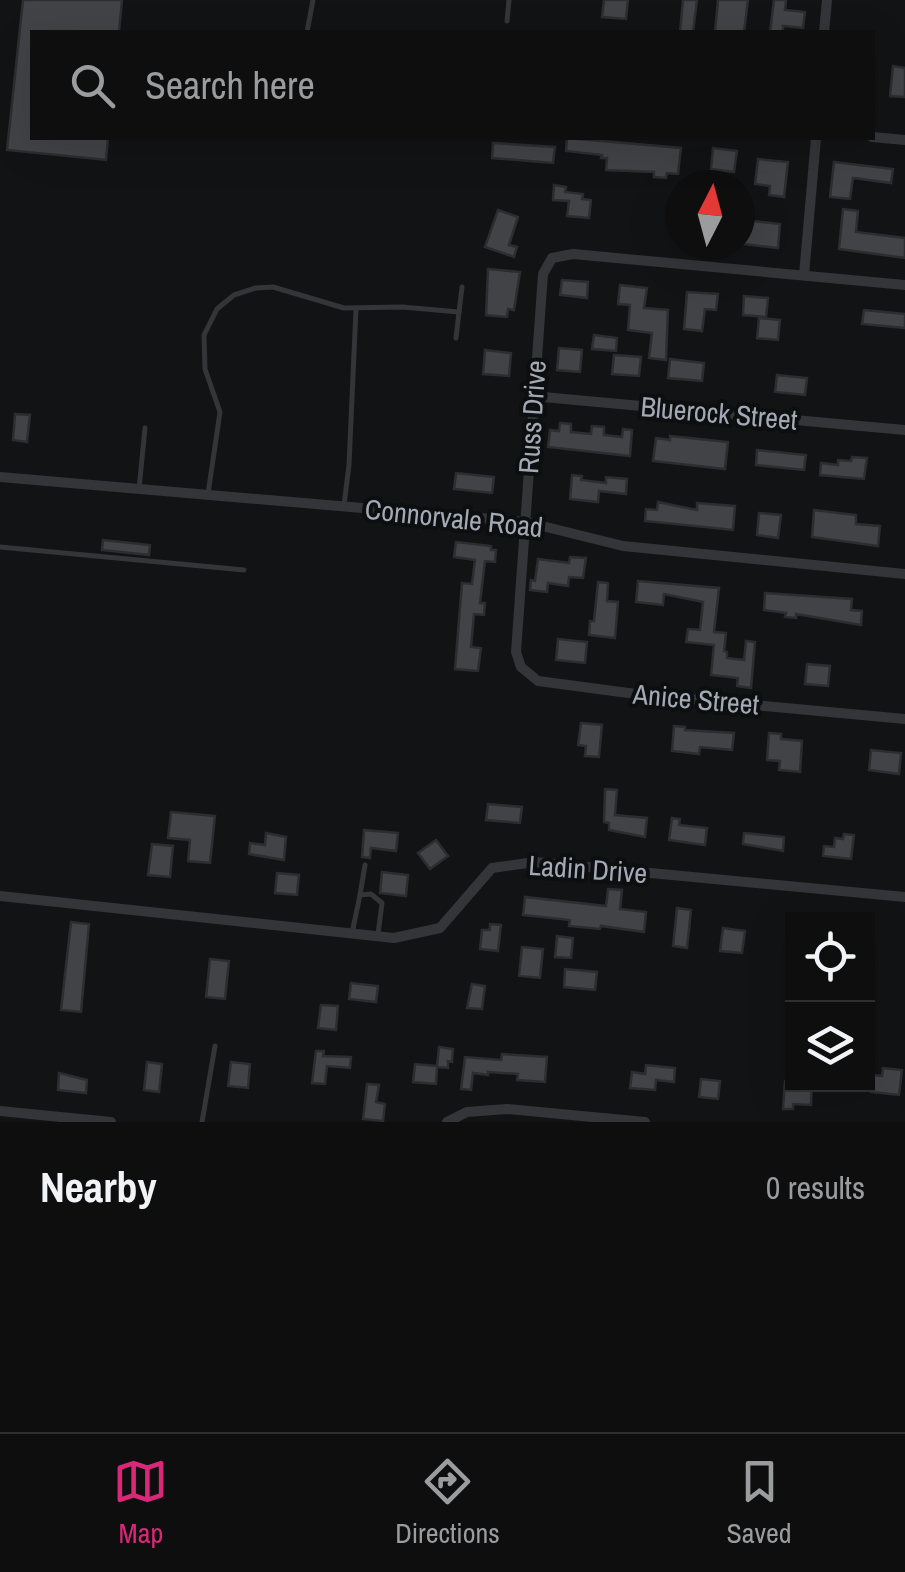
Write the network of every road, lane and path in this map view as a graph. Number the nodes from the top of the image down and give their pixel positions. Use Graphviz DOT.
graph roads {
  1 [pos="313,0"];
  2 [pos="509,0"];
  3 [pos="826,0"];
  4 [pos="507,21"];
  5 [pos="307,30"];
  6 [pos="824,30"];
  7 [pos="875,136"];
  8 [pos="816,140"];
  9 [pos="905,140"];
  10 [pos="804,275"];
  11 [pos="905,285"];
  12 [pos="462,286"];
  13 [pos="356,309"];
  14 [pos="459,312"];
  15 [pos="456,338"];
  16 [pos="532,396"];
  17 [pos="145,428"];
  18 [pos="905,430"];
  19 [pos="0,477"];
  20 [pos="138,488"];
  21 [pos="208,494"];
  22 [pos="344,506"];
  23 [pos="526,522"];
  24 [pos="0,547"];
  25 [pos="244,570"];
  26 [pos="905,574"];
  27 [pos="516,638"];
  28 [pos="905,719"];
  29 [pos="365,864"];
  30 [pos="360,895"];
  31 [pos="0,896"];
  32 [pos="905,897"];
  33 [pos="352,934"];
  34 [pos="378,936"];
  35 [pos="215,1046"];
  36 [pos="0,1111"];
  37 [pos="111,1122"];
  38 [pos="202,1122"];
  39 [pos="447,1122"];
  40 [pos="645,1122"];
  1 -- 5 [label="lane"];
  2 -- 4 [label="lane"];
  3 -- 6 [label="street"];
  7 -- 9 [label="street"];
  8 -- 10 [label="street"];
  10 -- 11 [label="street"];
  10 -- 16 [label="street, Russ Drive"];
  12 -- 14 [label="lane"];
  13 -- 14 [label="lane"];
  13 -- 21 [label="lane"];
  13 -- 22 [label="lane"];
  14 -- 15 [label="lane"];
  16 -- 18 [label="street, Bluerock Street"];
  16 -- 23 [label="street, Russ Drive"];
  17 -- 20 [label="lane"];
  19 -- 20 [label="street, Connorvale Road"];
  20 -- 21 [label="street, Connorvale Road"];
  21 -- 22 [label="street, Connorvale Road"];
  22 -- 23 [label="street, Connorvale Road"];
  23 -- 26 [label="street, Connorvale Road"];
  23 -- 27 [label="street, Russ Drive"];
  24 -- 25 [label="lane"];
  27 -- 28 [label="street, Anice Street"];
  29 -- 30 [label="lane"];
  30 -- 33 [label="lane"];
  30 -- 34 [label="lane"];
  31 -- 33 [label="street, Ladin Drive"];
  32 -- 34 [label="street, Ladin Drive"];
  33 -- 34 [label="street, Ladin Drive"];
  35 -- 38 [label="lane"];
  36 -- 37 [label="street"];
  39 -- 40 [label="street"];
}
